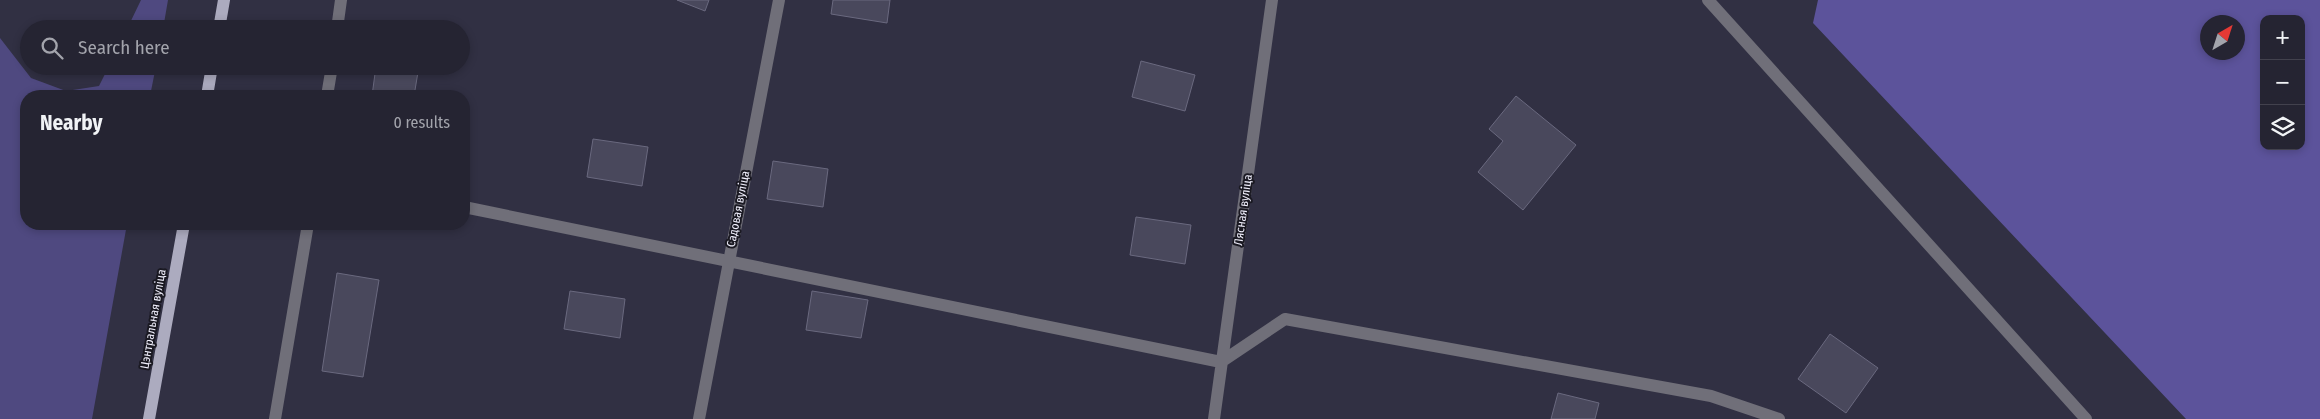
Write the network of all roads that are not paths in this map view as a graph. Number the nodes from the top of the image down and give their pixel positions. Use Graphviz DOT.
graph roads {
  1 [pos="224,0"];
  2 [pos="341,0"];
  3 [pos="779,0"];
  4 [pos="1272,0"];
  5 [pos="1708,0"];
  6 [pos="221,20"];
  7 [pos="338,20"];
  8 [pos="210,75"];
  9 [pos="330,75"];
  10 [pos="208,90"];
  11 [pos="328,90"];
  12 [pos="470,208"];
  13 [pos="183,230"];
  14 [pos="307,230"];
  15 [pos="728,262"];
  16 [pos="1221,362"];
  17 [pos="149,419"];
  18 [pos="274,419"];
  19 [pos="699,419"];
  20 [pos="1214,419"];
  21 [pos="1779,419"];
  22 [pos="2086,419"];
  1 -- 6 [label="main road"];
  2 -- 7 [label="street"];
  3 -- 15 [label="street, Садовая вуліца"];
  4 -- 16 [label="street, Лясная вуліца"];
  5 -- 22 [label="street"];
  8 -- 10 [label="main road"];
  9 -- 11 [label="street"];
  12 -- 15 [label="street"];
  13 -- 17 [label="main road, Цэнтральная вуліца"];
  14 -- 18 [label="street"];
  15 -- 16 [label="street"];
  15 -- 19 [label="street, Садовая вуліца"];
  16 -- 20 [label="street, Лясная вуліца"];
  16 -- 21 [label="street"];
}
